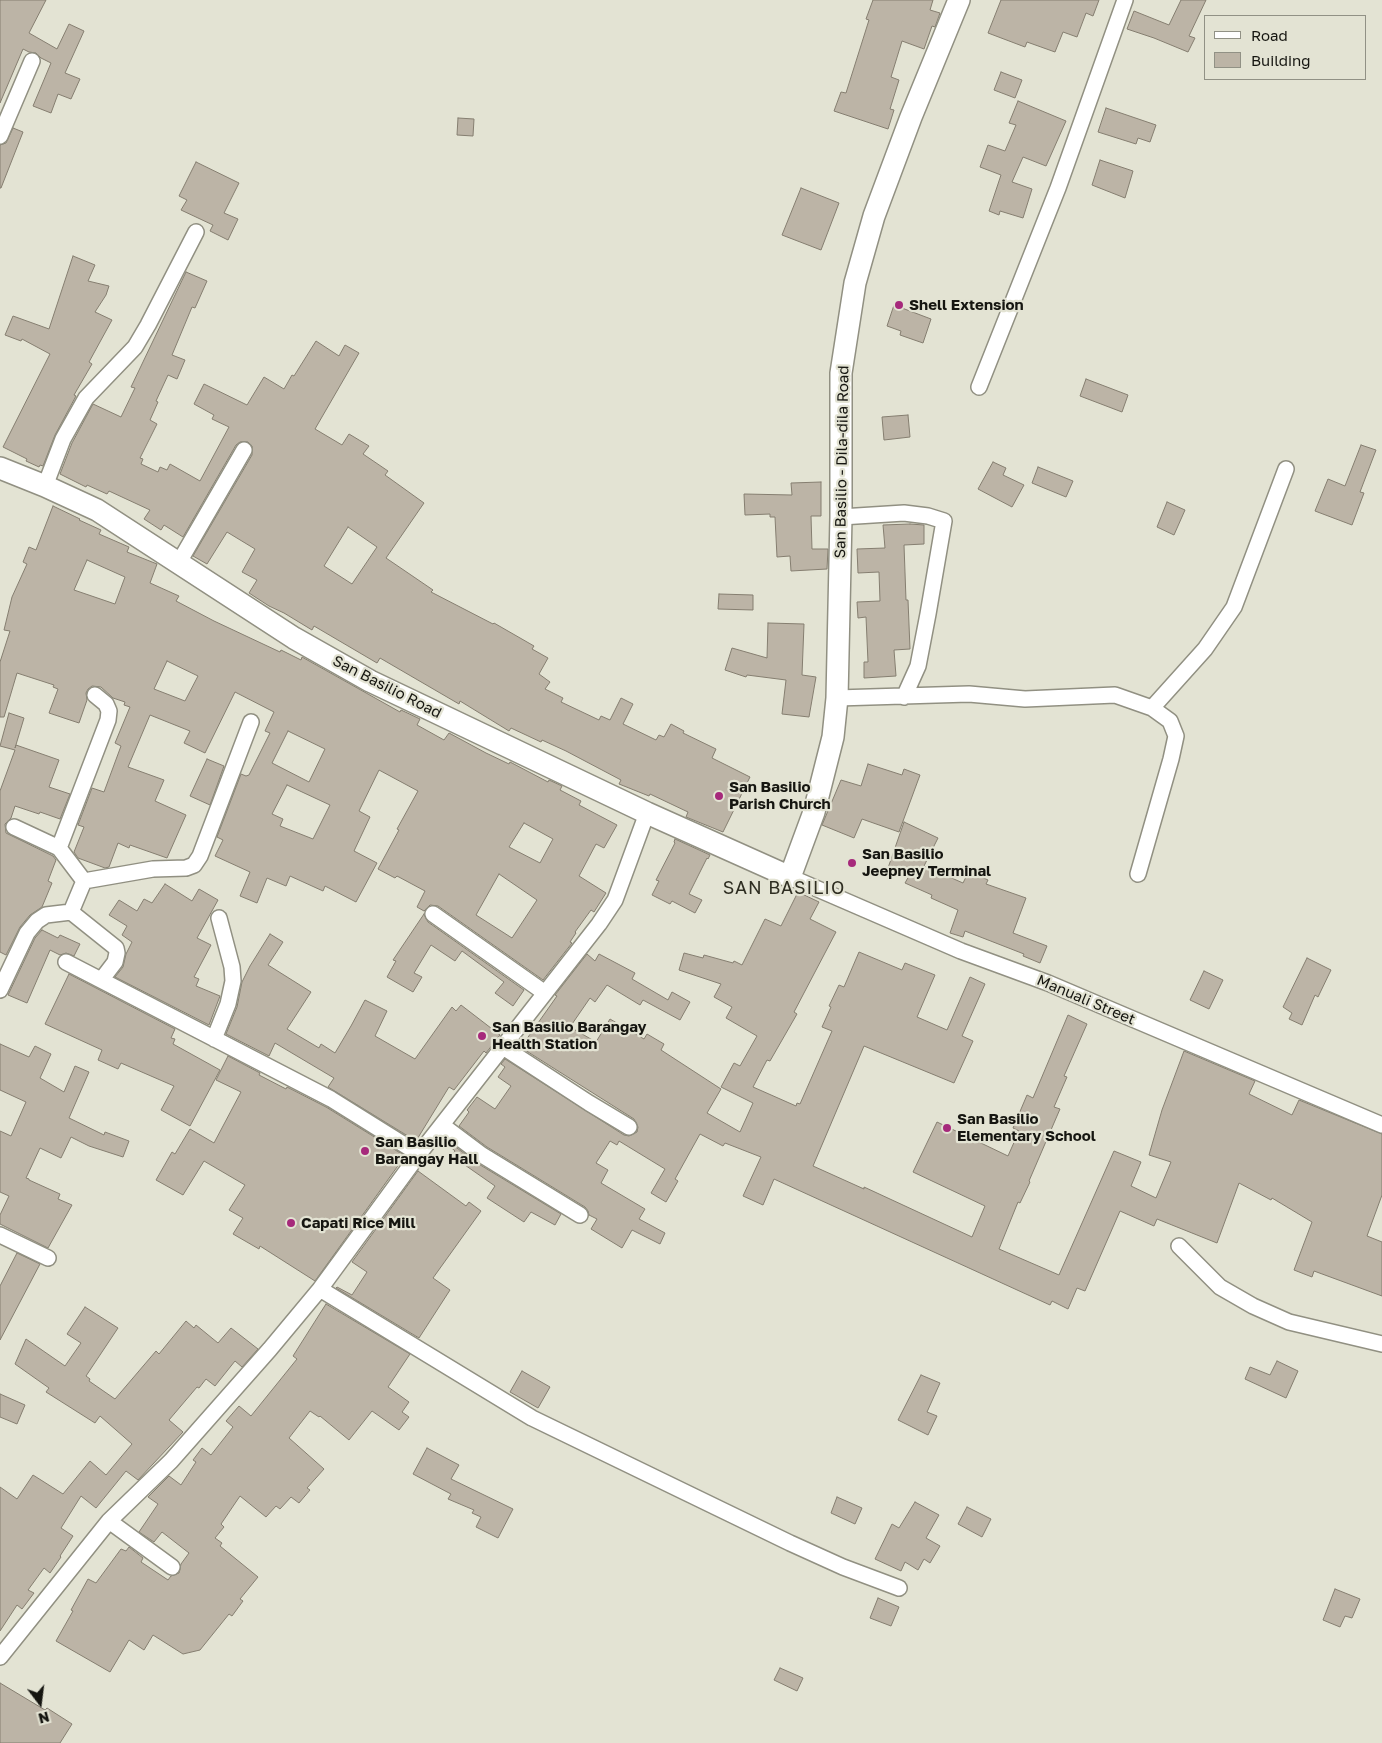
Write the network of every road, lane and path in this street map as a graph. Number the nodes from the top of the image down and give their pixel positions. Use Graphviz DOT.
graph roads {
  1 [pos="959,0"];
  2 [pos="1125,0"];
  3 [pos="32,61"];
  4 [pos="0,136"];
  5 [pos="196,232"];
  6 [pos="979,387"];
  7 [pos="244,450"];
  8 [pos="0,468"];
  9 [pos="1286,469"];
  10 [pos="45,486"];
  11 [pos="841,517"];
  12 [pos="178,564"];
  13 [pos="95,695"];
  14 [pos="904,697"];
  15 [pos="837,698"];
  16 [pos="1152,708"];
  17 [pos="250,722"];
  18 [pos="647,813"];
  19 [pos="14,827"];
  20 [pos="59,848"];
  21 [pos="1138,874"];
  22 [pos="790,877"];
  23 [pos="84,880"];
  24 [pos="71,912"];
  25 [pos="433,914"];
  26 [pos="219,918"];
  27 [pos="66,962"];
  28 [pos="102,980"];
  29 [pos="0,990"];
  30 [pos="545,993"];
  31 [pos="214,1038"];
  32 [pos="503,1047"];
  33 [pos="442,1125"];
  34 [pos="1382,1125"];
  35 [pos="629,1127"];
  36 [pos="419,1154"];
  37 [pos="580,1215"];
  38 [pos="0,1235"];
  39 [pos="1179,1246"];
  40 [pos="48,1258"];
  41 [pos="320,1289"];
  42 [pos="1382,1344"];
  43 [pos="108,1521"];
  44 [pos="172,1567"];
  45 [pos="899,1588"];
  46 [pos="0,1657"];
  1 -- 11 [label="street, San Basilio - Dila-dila Road"];
  2 -- 6 [label="street"];
  3 -- 4 [label="street"];
  5 -- 10 [label="street"];
  7 -- 12 [label="street"];
  8 -- 10 [label="street, San Basilio Road"];
  9 -- 16 [label="street"];
  10 -- 12 [label="street, San Basilio Road"];
  11 -- 14 [label="street"];
  11 -- 15 [label="street, San Basilio - Dila-dila Road"];
  12 -- 18 [label="street, San Basilio Road"];
  13 -- 20 [label="street"];
  14 -- 15 [label="street"];
  14 -- 16 [label="street"];
  15 -- 22 [label="street, San Basilio - Dila-dila Road"];
  16 -- 21 [label="street"];
  17 -- 23 [label="street"];
  18 -- 22 [label="street, San Basilio Road"];
  18 -- 30 [label="street"];
  19 -- 20 [label="street"];
  20 -- 23 [label="street"];
  22 -- 34 [label="street, Manuali Street"];
  23 -- 24 [label="street"];
  24 -- 28 [label="street"];
  24 -- 29 [label="street"];
  25 -- 30 [label="street"];
  26 -- 31 [label="street"];
  27 -- 28 [label="street"];
  28 -- 31 [label="street"];
  30 -- 32 [label="street"];
  31 -- 36 [label="street"];
  32 -- 33 [label="street"];
  32 -- 35 [label="street"];
  33 -- 36 [label="street"];
  33 -- 37 [label="street"];
  36 -- 41 [label="street"];
  38 -- 40 [label="street"];
  39 -- 42 [label="street"];
  41 -- 43 [label="street"];
  41 -- 45 [label="street"];
  43 -- 44 [label="street"];
  43 -- 46 [label="street"];
}
